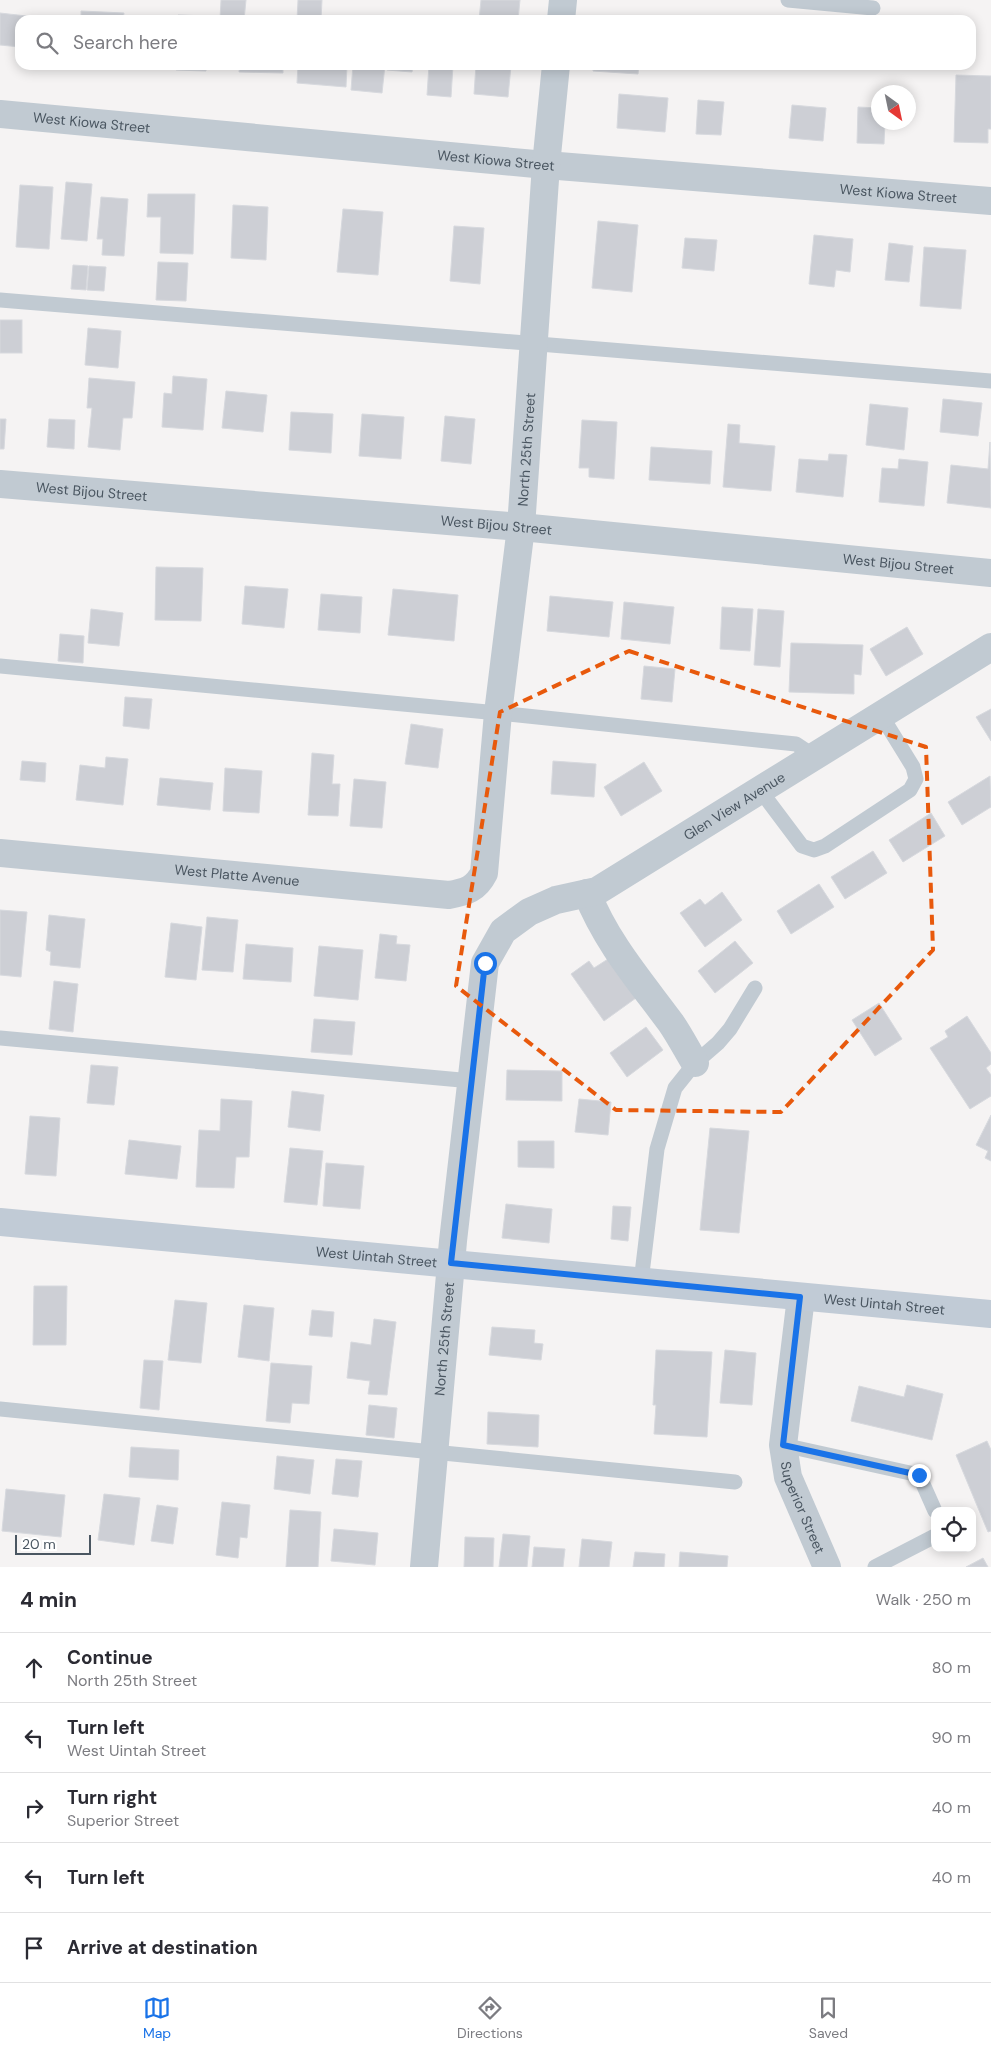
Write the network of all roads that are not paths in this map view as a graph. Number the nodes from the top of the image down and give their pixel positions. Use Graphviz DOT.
graph roads {
  1 [pos="563,0"];
  2 [pos="788,0"];
  3 [pos="873,8"];
  4 [pos="562,15"];
  5 [pos="556,70"];
  6 [pos="0,114"];
  7 [pos="546,165"];
  8 [pos="991,201"];
  9 [pos="0,300"];
  10 [pos="534,343"];
  11 [pos="991,382"];
  12 [pos="0,484"];
  13 [pos="521,527"];
  14 [pos="991,573"];
  15 [pos="991,647"];
  16 [pos="0,666"];
  17 [pos="498,713"];
  18 [pos="881,715"];
  19 [pos="814,756"];
  20 [pos="760,790"];
  21 [pos="0,853"];
  22 [pos="471,890"];
  23 [pos="587,893"];
  24 [pos="485,963"];
  25 [pos="755,988"];
  26 [pos="0,1038"];
  27 [pos="695,1063"];
  28 [pos="472,1081"];
  29 [pos="0,1222"];
  30 [pos="451,1263"];
  31 [pos="641,1282"];
  32 [pos="800,1297"];
  33 [pos="991,1314"];
  34 [pos="0,1409"];
  35 [pos="783,1445"];
  36 [pos="435,1452"];
  37 [pos="735,1482"];
  38 [pos="933,1507"];
  39 [pos="931,1538"];
  40 [pos="424,1567"];
  41 [pos="827,1567"];
  42 [pos="876,1567"];
  1 -- 4 [label="street"];
  2 -- 3 [label="lane"];
  5 -- 7 [label="street, North 25th Street"];
  6 -- 7 [label="street, West Kiowa Street"];
  7 -- 8 [label="street, West Kiowa Street"];
  7 -- 10 [label="street, North 25th Street"];
  9 -- 10 [label="lane"];
  10 -- 11 [label="lane"];
  10 -- 13 [label="street, North 25th Street"];
  12 -- 13 [label="street, West Bijou Street"];
  13 -- 14 [label="street, West Bijou Street"];
  13 -- 17 [label="street, North 25th Street"];
  15 -- 18 [label="street, Glen View Avenue"];
  16 -- 17 [label="lane"];
  17 -- 19 [label="lane"];
  17 -- 22 [label="street, North 25th Street"];
  18 -- 19 [label="street, Glen View Avenue"];
  18 -- 20 [label="lane"];
  19 -- 20 [label="street, Glen View Avenue"];
  20 -- 23 [label="street, Glen View Avenue"];
  21 -- 22 [label="street, West Platte Avenue"];
  23 -- 24 [label="street, Glen View Avenue"];
  23 -- 27 [label="street"];
  24 -- 28 [label="street, North 25th Street"];
  25 -- 27 [label="lane"];
  26 -- 28 [label="lane"];
  27 -- 31 [label="lane"];
  28 -- 30 [label="street, North 25th Street"];
  29 -- 30 [label="main road, West Uintah Street"];
  30 -- 31 [label="main road, West Uintah Street"];
  30 -- 36 [label="street, North 25th Street"];
  31 -- 32 [label="main road, West Uintah Street"];
  32 -- 33 [label="main road, West Uintah Street"];
  32 -- 35 [label="street, Superior Street"];
  34 -- 36 [label="lane"];
  35 -- 38 [label="lane"];
  35 -- 41 [label="street, Superior Street"];
  36 -- 37 [label="lane"];
  36 -- 40 [label="street, North 25th Street"];
  39 -- 42 [label="lane"];
}
